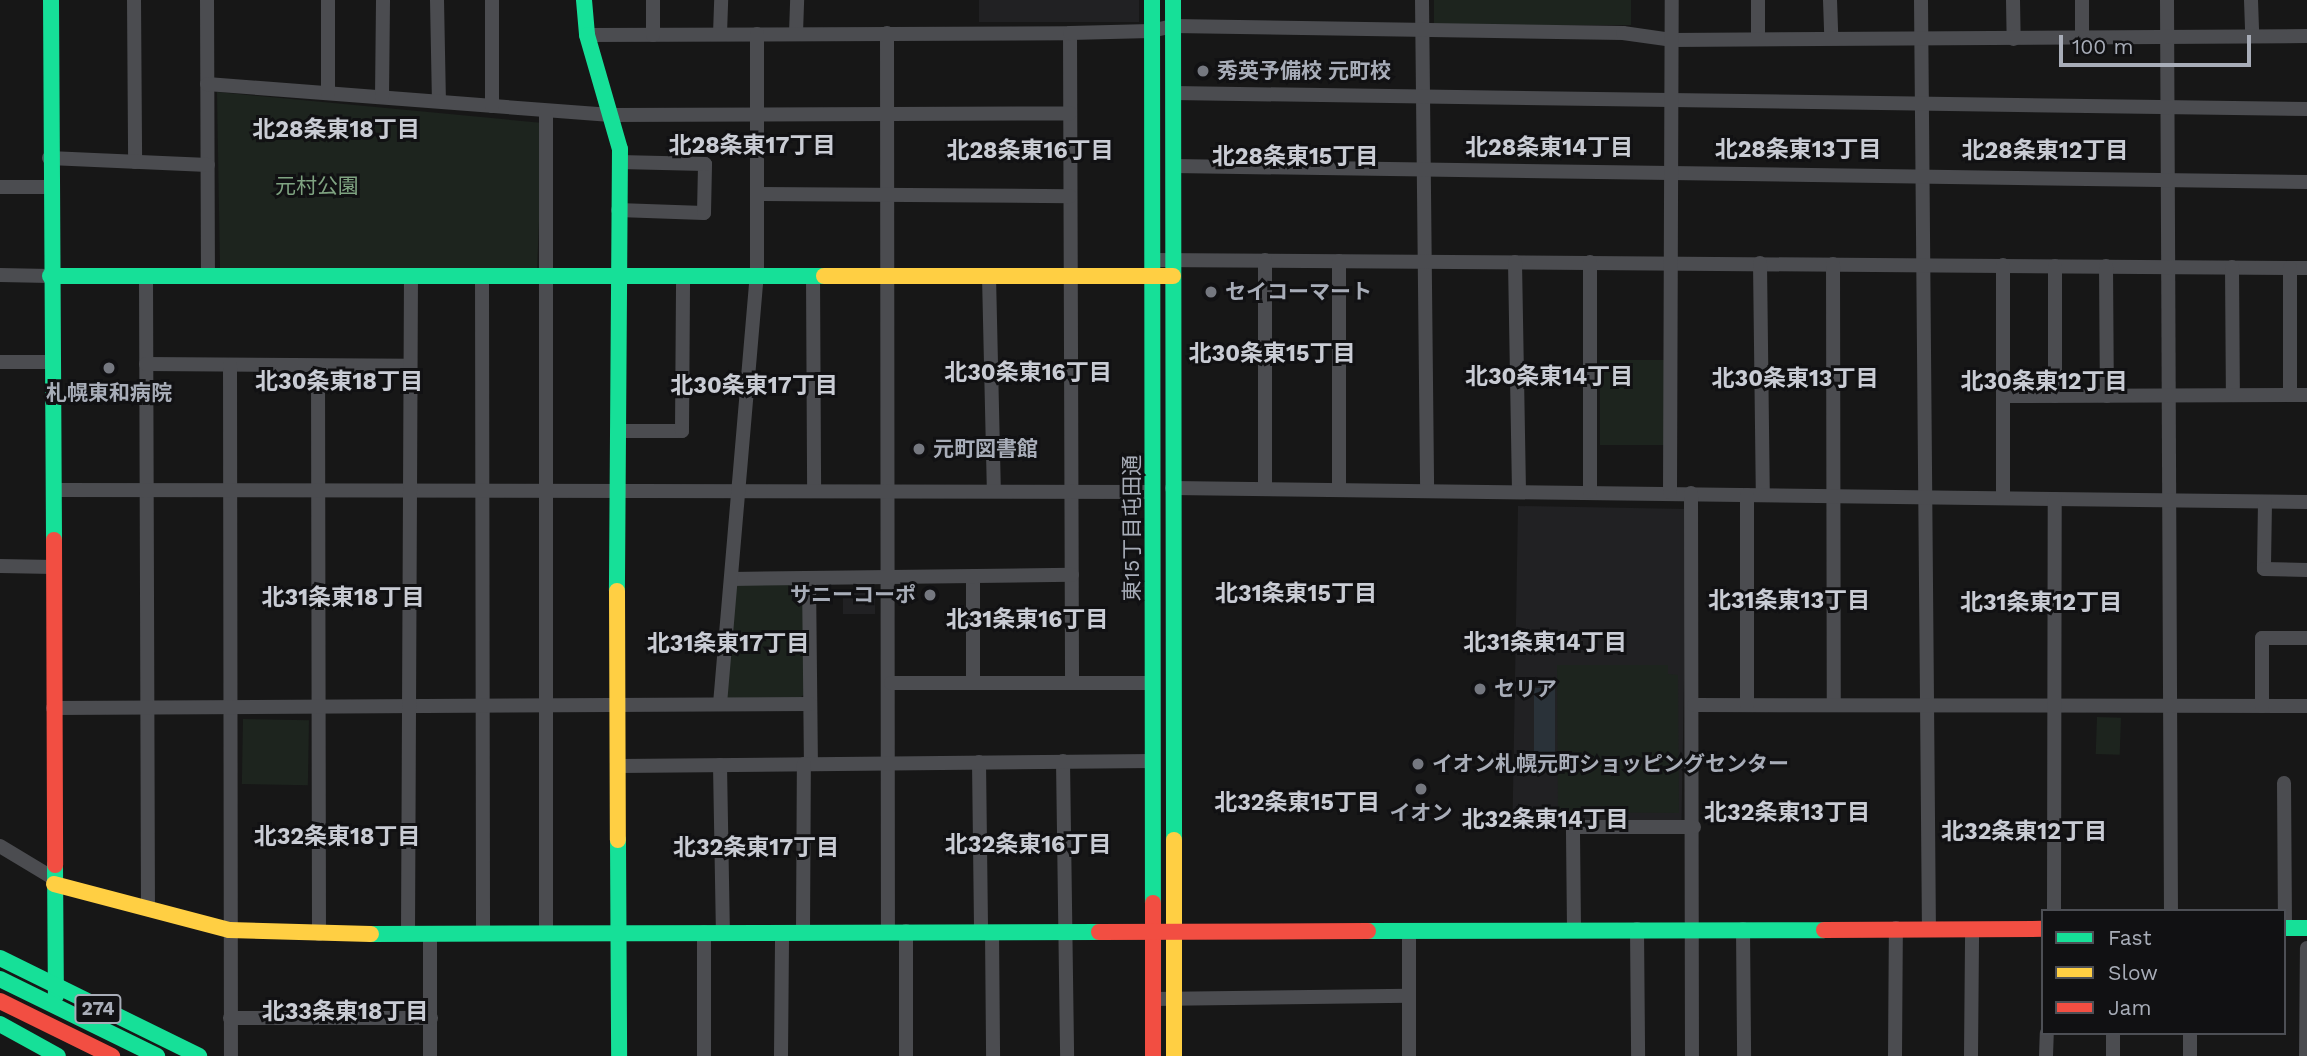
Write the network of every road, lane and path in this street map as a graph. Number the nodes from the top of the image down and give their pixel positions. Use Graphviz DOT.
graph roads {
  1 [pos="51,0"];
  2 [pos="134,0"];
  3 [pos="206,0"];
  4 [pos="328,0"];
  5 [pos="383,0"];
  6 [pos="438,0"];
  7 [pos="492,0"];
  8 [pos="584,0"];
  9 [pos="653,0"];
  10 [pos="721,0"];
  11 [pos="797,0"];
  12 [pos="1152,0"];
  13 [pos="1173,0"];
  14 [pos="1422,0"];
  15 [pos="1672,0"];
  16 [pos="1758,0"];
  17 [pos="1830,0"];
  18 [pos="1921,0"];
  19 [pos="2013,0"];
  20 [pos="2081,0"];
  21 [pos="2167,0"];
  22 [pos="2251,0"];
  23 [pos="1173,26"];
  24 [pos="1422,28"];
  25 [pos="1152,31"];
  26 [pos="796,33"];
  27 [pos="887,33"];
  28 [pos="1070,33"];
  29 [pos="720,34"];
  30 [pos="757,34"];
  31 [pos="587,35"];
  32 [pos="653,35"];
  33 [pos="2252,36"];
  34 [pos="2307,36"];
  35 [pos="1758,37"];
  36 [pos="1831,37"];
  37 [pos="1921,37"];
  38 [pos="2014,39"];
  39 [pos="2082,39"];
  40 [pos="2167,39"];
  41 [pos="1672,40"];
  42 [pos="207,84"];
  43 [pos="328,93"];
  44 [pos="1172,93"];
  45 [pos="382,97"];
  46 [pos="1423,97"];
  47 [pos="1673,100"];
  48 [pos="439,102"];
  49 [pos="1922,104"];
  50 [pos="492,106"];
  51 [pos="2168,107"];
  52 [pos="2307,109"];
  53 [pos="546,111"];
  54 [pos="1070,113"];
  55 [pos="757,114"];
  56 [pos="611,115"];
  57 [pos="888,115"];
  58 [pos="49,158"];
  59 [pos="135,162"];
  60 [pos="619,162"];
  61 [pos="208,165"];
  62 [pos="1173,166"];
  63 [pos="1423,170"];
  64 [pos="1673,173"];
  65 [pos="1923,176"];
  66 [pos="2167,180"];
  67 [pos="2307,181"];
  68 [pos="0,187"];
  69 [pos="50,187"];
  70 [pos="887,192"];
  71 [pos="758,194"];
  72 [pos="1070,196"];
  73 [pos="618,211"];
  74 [pos="1265,260"];
  75 [pos="1339,261"];
  76 [pos="1426,261"];
  77 [pos="1515,262"];
  78 [pos="1590,262"];
  79 [pos="1672,263"];
  80 [pos="1760,264"];
  81 [pos="1832,264"];
  82 [pos="1924,265"];
  83 [pos="2003,265"];
  84 [pos="2055,266"];
  85 [pos="2105,266"];
  86 [pos="2166,267"];
  87 [pos="2232,267"];
  88 [pos="1153,268"];
  89 [pos="1172,268"];
  90 [pos="2290,268"];
  91 [pos="2307,268"];
  92 [pos="0,275"];
  93 [pos="50,275"];
  94 [pos="146,276"];
  95 [pos="208,276"];
  96 [pos="411,276"];
  97 [pos="482,276"];
  98 [pos="545,276"];
  99 [pos="616,276"];
  100 [pos="683,276"];
  101 [pos="757,276"];
  102 [pos="813,276"];
  103 [pos="887,276"];
  104 [pos="989,276"];
  105 [pos="1070,276"];
  106 [pos="0,362"];
  107 [pos="51,362"];
  108 [pos="146,364"];
  109 [pos="230,365"];
  110 [pos="410,366"];
  111 [pos="318,367"];
  112 [pos="2233,395"];
  113 [pos="2290,395"];
  114 [pos="2307,395"];
  115 [pos="2004,396"];
  116 [pos="2055,396"];
  117 [pos="2107,396"];
  118 [pos="2168,396"];
  119 [pos="617,431"];
  120 [pos="1172,488"];
  121 [pos="1265,488"];
  122 [pos="1339,489"];
  123 [pos="53,490"];
  124 [pos="146,490"];
  125 [pos="1427,490"];
  126 [pos="230,491"];
  127 [pos="318,491"];
  128 [pos="410,491"];
  129 [pos="482,491"];
  130 [pos="546,491"];
  131 [pos="617,491"];
  132 [pos="739,491"];
  133 [pos="814,491"];
  134 [pos="888,491"];
  135 [pos="994,491"];
  136 [pos="1071,491"];
  137 [pos="1153,492"];
  138 [pos="1519,492"];
  139 [pos="1590,492"];
  140 [pos="1670,492"];
  141 [pos="1691,493"];
  142 [pos="1747,495"];
  143 [pos="1763,495"];
  144 [pos="1831,496"];
  145 [pos="1924,497"];
  146 [pos="2003,498"];
  147 [pos="2055,499"];
  148 [pos="2169,500"];
  149 [pos="2265,502"];
  150 [pos="2307,502"];
  151 [pos="0,566"];
  152 [pos="54,567"];
  153 [pos="2307,570"];
  154 [pos="1072,575"];
  155 [pos="973,576"];
  156 [pos="888,577"];
  157 [pos="809,578"];
  158 [pos="731,579"];
  159 [pos="2307,638"];
  160 [pos="973,682"];
  161 [pos="891,683"];
  162 [pos="1072,683"];
  163 [pos="1153,683"];
  164 [pos="720,704"];
  165 [pos="810,704"];
  166 [pos="483,705"];
  167 [pos="544,705"];
  168 [pos="619,705"];
  169 [pos="1694,705"];
  170 [pos="1747,705"];
  171 [pos="1834,705"];
  172 [pos="1927,705"];
  173 [pos="2053,705"];
  174 [pos="319,706"];
  175 [pos="409,706"];
  176 [pos="2173,706"];
  177 [pos="2262,706"];
  178 [pos="2307,706"];
  179 [pos="147,707"];
  180 [pos="231,707"];
  181 [pos="53,708"];
  182 [pos="1063,761"];
  183 [pos="1153,761"];
  184 [pos="978,762"];
  185 [pos="891,763"];
  186 [pos="808,764"];
  187 [pos="720,765"];
  188 [pos="619,766"];
  189 [pos="2284,783"];
  190 [pos="1694,827"];
  191 [pos="0,846"];
  192 [pos="53,881"];
  193 [pos="148,909"];
  194 [pos="2054,909"];
  195 [pos="2171,909"];
  196 [pos="2284,909"];
  197 [pos="1896,928"];
  198 [pos="2286,928"];
  199 [pos="2307,928"];
  200 [pos="1574,929"];
  201 [pos="1637,929"];
  202 [pos="1692,929"];
  203 [pos="1744,929"];
  204 [pos="1929,929"];
  205 [pos="1972,929"];
  206 [pos="2041,929"];
  207 [pos="229,930"];
  208 [pos="1409,930"];
  209 [pos="888,931"];
  210 [pos="906,931"];
  211 [pos="546,932"];
  212 [pos="620,932"];
  213 [pos="704,932"];
  214 [pos="723,932"];
  215 [pos="782,932"];
  216 [pos="803,932"];
  217 [pos="987,932"];
  218 [pos="1067,932"];
  219 [pos="1153,932"];
  220 [pos="1174,932"];
  221 [pos="408,933"];
  222 [pos="430,933"];
  223 [pos="483,933"];
  224 [pos="319,934"];
  225 [pos="2307,939"];
  226 [pos="2307,948"];
  227 [pos="0,958"];
  228 [pos="0,979"];
  229 [pos="55,987"];
  230 [pos="1409,996"];
  231 [pos="1153,999"];
  232 [pos="1174,999"];
  233 [pos="0,1001"];
  234 [pos="230,1018"];
  235 [pos="431,1018"];
  236 [pos="0,1024"];
  237 [pos="2047,1035"];
  238 [pos="2113,1035"];
  239 [pos="2190,1035"];
  240 [pos="58,1056"];
  241 [pos="63,1056"];
  242 [pos="112,1056"];
  243 [pos="157,1056"];
  244 [pos="199,1056"];
  245 [pos="231,1056"];
  246 [pos="430,1056"];
  247 [pos="619,1056"];
  248 [pos="704,1056"];
  249 [pos="781,1056"];
  250 [pos="906,1056"];
  251 [pos="993,1056"];
  252 [pos="1067,1056"];
  253 [pos="1153,1056"];
  254 [pos="1174,1056"];
  255 [pos="1409,1056"];
  256 [pos="1638,1056"];
  257 [pos="1692,1056"];
  258 [pos="1744,1056"];
  259 [pos="1895,1056"];
  260 [pos="1971,1056"];
  261 [pos="2046,1056"];
  262 [pos="2113,1056"];
  263 [pos="2190,1056"];
  264 [pos="2306,1056"];
  1 -- 58 [label="main road"];
  2 -- 59 [label="street"];
  3 -- 42 [label="street"];
  4 -- 43 [label="street"];
  5 -- 45 [label="street"];
  6 -- 48 [label="street"];
  7 -- 50 [label="street"];
  8 -- 31 [label="main road"];
  9 -- 32 [label="street"];
  10 -- 29 [label="street"];
  11 -- 26 [label="street"];
  12 -- 25 [label="main road, 東15丁目屯田通"];
  13 -- 23 [label="main road, 東15丁目屯田通"];
  14 -- 24 [label="street"];
  15 -- 41 [label="street"];
  16 -- 35 [label="street"];
  17 -- 36 [label="street"];
  18 -- 37 [label="street"];
  19 -- 38 [label="street"];
  20 -- 39 [label="street"];
  21 -- 40 [label="street"];
  22 -- 33 [label="street"];
  23 -- 24 [label="street"];
  23 -- 25 [label="street"];
  23 -- 44 [label="main road, 東15丁目屯田通"];
  24 -- 41 [label="street"];
  24 -- 46 [label="street"];
  25 -- 28 [label="street"];
  25 -- 88 [label="main road, 東15丁目屯田通"];
  26 -- 27 [label="street"];
  26 -- 30 [label="street"];
  27 -- 28 [label="street"];
  27 -- 57 [label="street"];
  28 -- 54 [label="street"];
  29 -- 30 [label="street"];
  29 -- 32 [label="street"];
  30 -- 55 [label="street"];
  31 -- 32 [label="street"];
  31 -- 56 [label="main road"];
  33 -- 34 [label="street"];
  33 -- 40 [label="street"];
  35 -- 36 [label="street"];
  35 -- 41 [label="street"];
  36 -- 37 [label="street"];
  37 -- 38 [label="street"];
  37 -- 49 [label="street"];
  38 -- 39 [label="street"];
  39 -- 40 [label="street"];
  40 -- 51 [label="street"];
  41 -- 47 [label="street"];
  42 -- 43 [label="street"];
  42 -- 61 [label="street"];
  43 -- 45 [label="street"];
  44 -- 46 [label="street"];
  44 -- 62 [label="main road, 東15丁目屯田通"];
  45 -- 48 [label="street"];
  46 -- 47 [label="street"];
  46 -- 63 [label="street"];
  47 -- 49 [label="street"];
  47 -- 64 [label="street"];
  48 -- 50 [label="street"];
  49 -- 51 [label="street"];
  49 -- 65 [label="street"];
  50 -- 53 [label="street"];
  51 -- 52 [label="street"];
  51 -- 66 [label="street"];
  53 -- 56 [label="street"];
  53 -- 98 [label="street"];
  54 -- 57 [label="street"];
  54 -- 72 [label="street"];
  55 -- 56 [label="street"];
  55 -- 57 [label="street"];
  55 -- 71 [label="street"];
  56 -- 60 [label="main road"];
  57 -- 70 [label="street"];
  58 -- 59 [label="street"];
  58 -- 69 [label="main road"];
  59 -- 61 [label="street"];
  60 -- 73 [label="main road"];
  60 -- 73 [label="street"];
  61 -- 95 [label="street"];
  62 -- 63 [label="street"];
  62 -- 89 [label="main road, 東15丁目屯田通"];
  63 -- 64 [label="street"];
  63 -- 76 [label="street"];
  64 -- 65 [label="street"];
  64 -- 79 [label="street"];
  65 -- 66 [label="street"];
  65 -- 82 [label="street"];
  66 -- 67 [label="street"];
  66 -- 86 [label="street"];
  68 -- 69 [label="street"];
  69 -- 93 [label="main road"];
  70 -- 71 [label="street"];
  70 -- 72 [label="street"];
  70 -- 103 [label="street"];
  71 -- 101 [label="street"];
  72 -- 105 [label="street"];
  73 -- 99 [label="main road"];
  74 -- 75 [label="street"];
  74 -- 89 [label="street"];
  74 -- 121 [label="street"];
  75 -- 76 [label="street"];
  75 -- 122 [label="street"];
  76 -- 77 [label="street"];
  76 -- 125 [label="street"];
  77 -- 78 [label="street"];
  77 -- 138 [label="street"];
  78 -- 79 [label="street"];
  78 -- 139 [label="street"];
  79 -- 80 [label="street"];
  79 -- 140 [label="street"];
  80 -- 81 [label="street"];
  80 -- 143 [label="street"];
  81 -- 82 [label="street"];
  81 -- 144 [label="street"];
  82 -- 83 [label="street"];
  82 -- 145 [label="street"];
  83 -- 84 [label="street"];
  83 -- 115 [label="street"];
  84 -- 85 [label="street"];
  84 -- 116 [label="street"];
  85 -- 86 [label="street"];
  85 -- 117 [label="street"];
  86 -- 87 [label="street"];
  86 -- 118 [label="street"];
  87 -- 90 [label="street"];
  87 -- 112 [label="street"];
  88 -- 89 [label="main road"];
  88 -- 105 [label="main road"];
  88 -- 137 [label="main road, 東15丁目屯田通"];
  89 -- 120 [label="main road, 東15丁目屯田通"];
  90 -- 91 [label="street"];
  90 -- 113 [label="street"];
  92 -- 93 [label="street"];
  93 -- 94 [label="main road"];
  93 -- 107 [label="main road"];
  94 -- 95 [label="main road"];
  94 -- 108 [label="street"];
  95 -- 96 [label="main road"];
  96 -- 97 [label="main road"];
  96 -- 110 [label="street"];
  97 -- 98 [label="main road"];
  97 -- 129 [label="street"];
  98 -- 99 [label="main road"];
  98 -- 130 [label="street"];
  99 -- 100 [label="main road"];
  99 -- 119 [label="main road"];
  100 -- 101 [label="main road"];
  100 -- 119 [label="street"];
  101 -- 102 [label="main road"];
  101 -- 132 [label="street"];
  102 -- 103 [label="main road"];
  102 -- 133 [label="street"];
  103 -- 104 [label="main road"];
  103 -- 134 [label="street"];
  104 -- 105 [label="main road"];
  104 -- 135 [label="street"];
  105 -- 136 [label="street"];
  106 -- 107 [label="street"];
  107 -- 123 [label="main road"];
  108 -- 109 [label="street"];
  108 -- 124 [label="street"];
  109 -- 111 [label="street"];
  109 -- 126 [label="street"];
  110 -- 111 [label="street"];
  110 -- 128 [label="street"];
  111 -- 127 [label="street"];
  112 -- 113 [label="street"];
  112 -- 118 [label="street"];
  113 -- 114 [label="street"];
  115 -- 116 [label="street"];
  115 -- 146 [label="street"];
  116 -- 117 [label="street"];
  117 -- 118 [label="street"];
  118 -- 148 [label="street"];
  119 -- 131 [label="main road"];
  120 -- 121 [label="street"];
  120 -- 220 [label="main road, 東15丁目屯田通"];
  121 -- 122 [label="street"];
  122 -- 125 [label="street"];
  123 -- 124 [label="street"];
  123 -- 152 [label="main road"];
  124 -- 126 [label="street"];
  124 -- 179 [label="street"];
  125 -- 138 [label="street"];
  126 -- 127 [label="street"];
  126 -- 180 [label="street"];
  127 -- 128 [label="street"];
  127 -- 174 [label="street"];
  128 -- 129 [label="street"];
  128 -- 175 [label="street"];
  129 -- 130 [label="street"];
  129 -- 166 [label="street"];
  130 -- 131 [label="street"];
  130 -- 167 [label="street"];
  131 -- 132 [label="street"];
  131 -- 168 [label="main road"];
  132 -- 133 [label="street"];
  132 -- 158 [label="street"];
  133 -- 134 [label="street"];
  134 -- 135 [label="street"];
  134 -- 156 [label="street"];
  135 -- 136 [label="street"];
  136 -- 137 [label="street"];
  136 -- 154 [label="street"];
  137 -- 163 [label="main road, 東15丁目屯田通"];
  138 -- 139 [label="street"];
  139 -- 140 [label="street"];
  140 -- 141 [label="street"];
  141 -- 142 [label="street"];
  141 -- 169 [label="street"];
  142 -- 143 [label="street"];
  142 -- 170 [label="street"];
  143 -- 144 [label="street"];
  144 -- 145 [label="street"];
  144 -- 171 [label="street"];
  145 -- 146 [label="street"];
  145 -- 172 [label="street"];
  146 -- 147 [label="street"];
  147 -- 148 [label="street"];
  147 -- 173 [label="street"];
  148 -- 149 [label="street"];
  148 -- 176 [label="street"];
  149 -- 150 [label="street"];
  149 -- 153 [label="street"];
  151 -- 152 [label="street"];
  152 -- 181 [label="main road"];
  154 -- 155 [label="street"];
  154 -- 162 [label="street"];
  155 -- 156 [label="street"];
  155 -- 160 [label="street"];
  156 -- 157 [label="street"];
  156 -- 161 [label="street"];
  157 -- 158 [label="street"];
  157 -- 165 [label="street"];
  158 -- 164 [label="street"];
  159 -- 177 [label="street"];
  160 -- 161 [label="street"];
  160 -- 162 [label="street"];
  161 -- 185 [label="street"];
  162 -- 163 [label="street"];
  163 -- 183 [label="main road, 東15丁目屯田通"];
  164 -- 165 [label="street"];
  164 -- 168 [label="street"];
  165 -- 186 [label="street"];
  166 -- 167 [label="street"];
  166 -- 175 [label="street"];
  166 -- 223 [label="street"];
  167 -- 168 [label="street"];
  167 -- 211 [label="street"];
  168 -- 188 [label="main road"];
  169 -- 170 [label="street"];
  169 -- 190 [label="street"];
  170 -- 171 [label="street"];
  171 -- 172 [label="street"];
  172 -- 173 [label="street"];
  172 -- 204 [label="street"];
  173 -- 176 [label="street"];
  173 -- 194 [label="street"];
  174 -- 175 [label="street"];
  174 -- 180 [label="street"];
  174 -- 224 [label="street"];
  175 -- 221 [label="street"];
  176 -- 177 [label="street"];
  176 -- 195 [label="street"];
  177 -- 178 [label="street"];
  179 -- 180 [label="street"];
  179 -- 181 [label="street"];
  179 -- 193 [label="street"];
  180 -- 207 [label="street"];
  181 -- 192 [label="main road"];
  182 -- 183 [label="street"];
  182 -- 184 [label="street"];
  182 -- 218 [label="street"];
  183 -- 219 [label="main road, 東15丁目屯田通"];
  184 -- 185 [label="street"];
  184 -- 217 [label="street"];
  185 -- 186 [label="street"];
  185 -- 209 [label="street"];
  186 -- 187 [label="street"];
  186 -- 216 [label="street"];
  187 -- 188 [label="street"];
  187 -- 214 [label="street"];
  188 -- 212 [label="main road"];
  189 -- 196 [label="street"];
  190 -- 200 [label="street"];
  190 -- 202 [label="street"];
  191 -- 192 [label="street"];
  192 -- 193 [label="main road"];
  192 -- 229 [label="main road"];
  193 -- 207 [label="main road"];
  197 -- 203 [label="main road"];
  197 -- 204 [label="main road"];
  197 -- 259 [label="street"];
  198 -- 199 [label="main road"];
  199 -- 225 [label="street"];
  200 -- 201 [label="main road"];
  200 -- 208 [label="main road"];
  201 -- 202 [label="main road"];
  201 -- 256 [label="street"];
  202 -- 203 [label="main road"];
  202 -- 257 [label="street"];
  203 -- 258 [label="street"];
  204 -- 205 [label="main road"];
  205 -- 206 [label="main road"];
  205 -- 260 [label="street"];
  207 -- 224 [label="main road"];
  207 -- 234 [label="street"];
  208 -- 220 [label="main road"];
  208 -- 230 [label="street"];
  209 -- 210 [label="main road"];
  209 -- 216 [label="main road"];
  210 -- 217 [label="main road"];
  210 -- 250 [label="street"];
  211 -- 212 [label="main road"];
  211 -- 223 [label="main road"];
  212 -- 213 [label="main road"];
  212 -- 247 [label="main road"];
  213 -- 214 [label="main road"];
  213 -- 248 [label="street"];
  214 -- 215 [label="main road"];
  215 -- 216 [label="main road"];
  215 -- 249 [label="street"];
  217 -- 218 [label="main road"];
  217 -- 251 [label="street"];
  218 -- 219 [label="main road"];
  218 -- 252 [label="street"];
  219 -- 220 [label="main road"];
  219 -- 231 [label="main road, 東15丁目屯田通"];
  220 -- 232 [label="main road, 東15丁目屯田通"];
  221 -- 222 [label="main road"];
  221 -- 224 [label="main road"];
  222 -- 223 [label="main road"];
  222 -- 235 [label="street"];
  226 -- 264 [label="street"];
  227 -- 229 [label="main road, 274"];
  228 -- 243 [label="main road, bridge"];
  229 -- 241 [label="main road"];
  229 -- 244 [label="main road, 274"];
  230 -- 232 [label="street"];
  230 -- 255 [label="street"];
  231 -- 232 [label="street"];
  231 -- 253 [label="main road, 東15丁目屯田通"];
  232 -- 254 [label="main road, 東15丁目屯田通"];
  233 -- 242 [label="main road, bridge"];
  234 -- 235 [label="street"];
  234 -- 245 [label="street"];
  235 -- 246 [label="street"];
  236 -- 240 [label="main road"];
  237 -- 261 [label="street"];
  238 -- 262 [label="street"];
  239 -- 263 [label="street"];
}
